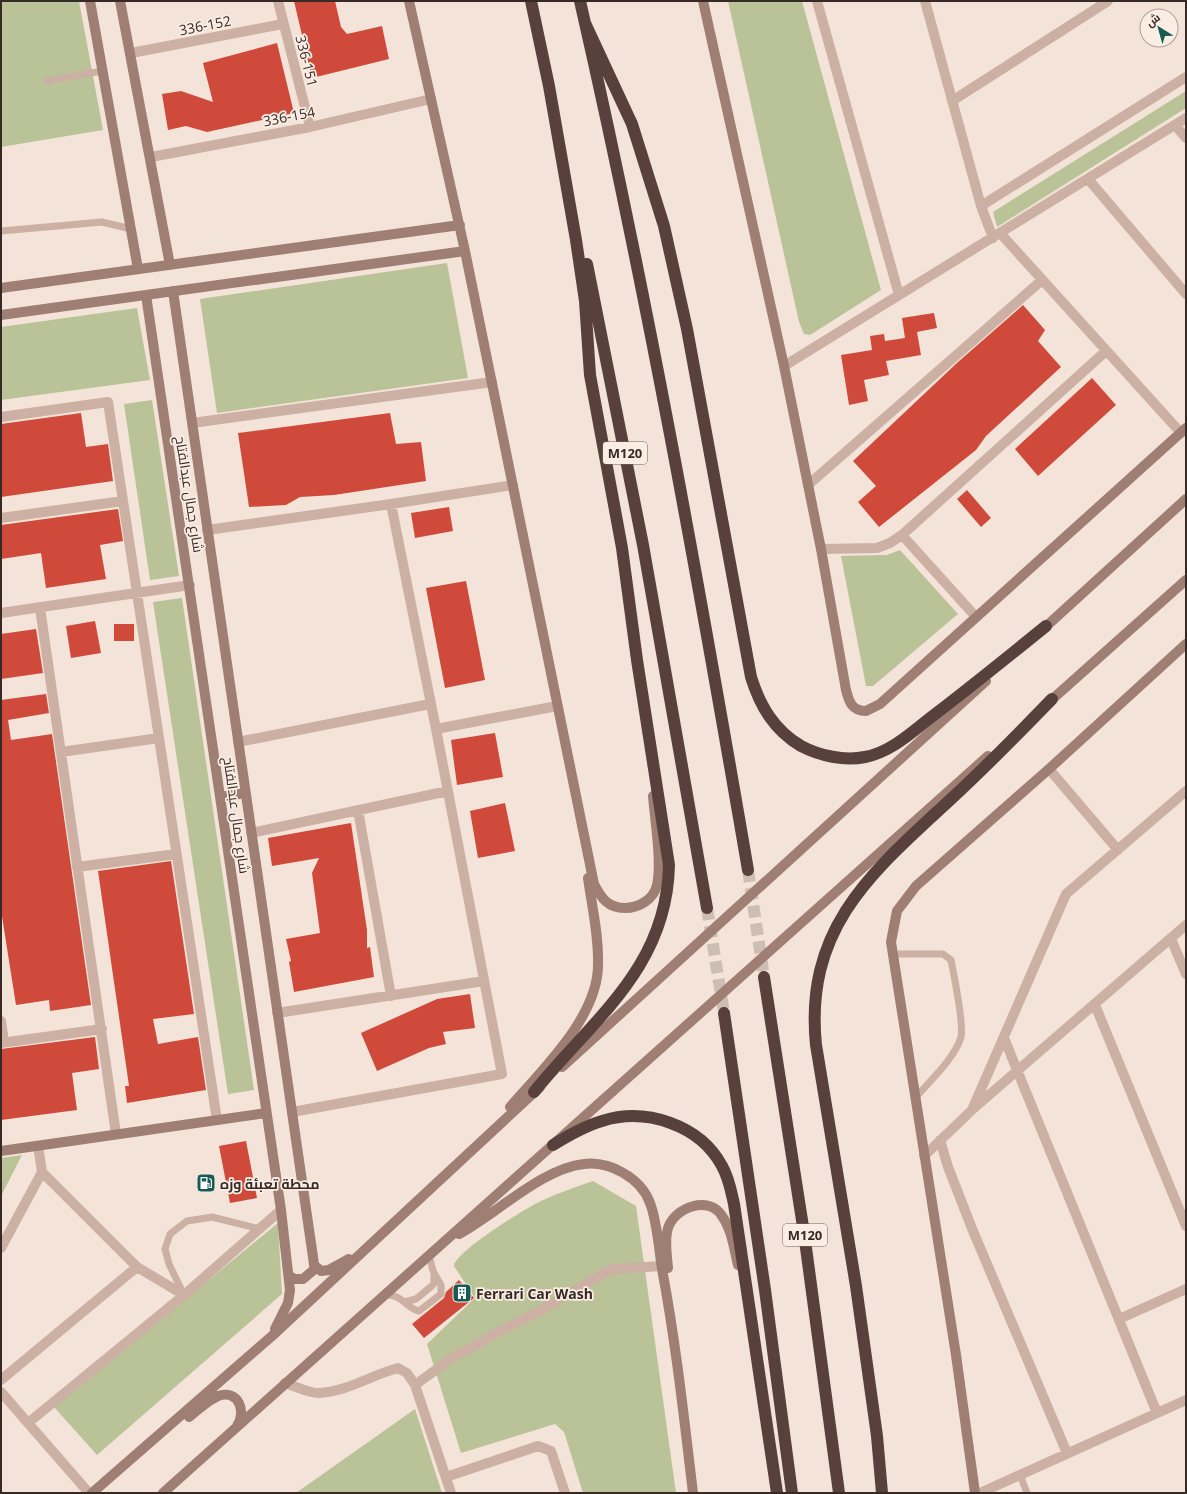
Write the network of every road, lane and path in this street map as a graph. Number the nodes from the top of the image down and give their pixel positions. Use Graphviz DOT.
graph roads {
  1 [pos="90,1"];
  2 [pos="120,1"];
  3 [pos="278,1"];
  4 [pos="408,1"];
  5 [pos="531,1"];
  6 [pos="580,1"];
  7 [pos="704,1"];
  8 [pos="817,1"];
  9 [pos="925,1"];
  10 [pos="1108,1"];
  11 [pos="283,24"];
  12 [pos="585,24"];
  13 [pos="131,53"];
  14 [pos="102,71"];
  15 [pos="1186,77"];
  16 [pos="47,81"];
  17 [pos="431,99"];
  18 [pos="952,101"];
  19 [pos="1186,118"];
  20 [pos="1174,125"];
  21 [pos="310,127"];
  22 [pos="1186,138"];
  23 [pos="151,157"];
  24 [pos="1088,179"];
  25 [pos="981,206"];
  26 [pos="460,226"];
  27 [pos="131,229"];
  28 [pos="1,231"];
  29 [pos="996,236"];
  30 [pos="465,251"];
  31 [pos="170,265"];
  32 [pos="138,269"];
  33 [pos="1042,280"];
  34 [pos="1,288"];
  35 [pos="173,291"];
  36 [pos="1186,294"];
  37 [pos="146,295"];
  38 [pos="899,296"];
  39 [pos="1,315"];
  40 [pos="1106,351"];
  41 [pos="784,366"];
  42 [pos="492,382"];
  43 [pos="1,417"];
  44 [pos="192,423"];
  45 [pos="1183,431"];
  46 [pos="513,484"];
  47 [pos="808,485"];
  48 [pos="1186,499"];
  49 [pos="123,501"];
  50 [pos="391,504"];
  51 [pos="1,518"];
  52 [pos="207,530"];
  53 [pos="902,535"];
  54 [pos="821,549"];
  55 [pos="1186,580"];
  56 [pos="190,585"];
  57 [pos="137,593"];
  58 [pos="40,608"];
  59 [pos="1,613"];
  60 [pos="976,617"];
  61 [pos="1046,626"];
  62 [pos="1186,644"];
  63 [pos="1052,699"];
  64 [pos="430,704"];
  65 [pos="557,706"];
  66 [pos="436,729"];
  67 [pos="649,734"];
  68 [pos="159,738"];
  69 [pos="238,742"];
  70 [pos="61,752"];
  71 [pos="1049,769"];
  72 [pos="448,791"];
  73 [pos="1186,791"];
  74 [pos="246,793"];
  75 [pos="221,797"];
  76 [pos="358,810"];
  77 [pos="578,811"];
  78 [pos="251,833"];
  79 [pos="1118,850"];
  80 [pos="176,854"];
  81 [pos="77,867"];
  82 [pos="748,870"];
  83 [pos="707,908"];
  84 [pos="1186,925"];
  85 [pos="1170,939"];
  86 [pos="893,954"];
  87 [pos="1186,974"];
  88 [pos="764,977"];
  89 [pos="484,982"];
  90 [pos="391,996"];
  91 [pos="1095,1005"];
  92 [pos="724,1012"];
  93 [pos="277,1013"];
  94 [pos="1,1021"];
  95 [pos="102,1029"];
  96 [pos="1004,1038"];
  97 [pos="3,1043"];
  98 [pos="1018,1071"];
  99 [pos="534,1092"];
  100 [pos="915,1098"];
  101 [pos="972,1110"];
  102 [pos="292,1112"];
  103 [pos="266,1113"];
  104 [pos="217,1120"];
  105 [pos="116,1134"];
  106 [pos="484,1138"];
  107 [pos="940,1140"];
  108 [pos="553,1145"];
  109 [pos="38,1146"];
  110 [pos="1,1151"];
  111 [pos="924,1156"];
  112 [pos="42,1172"];
  113 [pos="281,1210"];
  114 [pos="1186,1226"];
  115 [pos="260,1229"];
  116 [pos="443,1243"];
  117 [pos="1,1248"];
  118 [pos="365,1250"];
  119 [pos="429,1255"];
  120 [pos="662,1266"];
  121 [pos="137,1267"];
  122 [pos="316,1268"];
  123 [pos="433,1271"];
  124 [pos="289,1276"];
  125 [pos="1186,1289"];
  126 [pos="184,1295"];
  127 [pos="385,1295"];
  128 [pos="405,1302"];
  129 [pos="670,1312"];
  130 [pos="1119,1320"];
  131 [pos="753,1321"];
  132 [pos="272,1336"];
  133 [pos="1,1380"];
  134 [pos="285,1384"];
  135 [pos="415,1385"];
  136 [pos="1,1392"];
  137 [pos="1186,1400"];
  138 [pos="1158,1413"];
  139 [pos="28,1423"];
  140 [pos="234,1431"];
  141 [pos="153,1441"];
  142 [pos="1067,1454"];
  143 [pos="1020,1475"];
  144 [pos="446,1476"];
  145 [pos="89,1493"];
  146 [pos="92,1493"];
  147 [pos="163,1493"];
  148 [pos="451,1493"];
  149 [pos="565,1493"];
  150 [pos="693,1493"];
  151 [pos="777,1493"];
  152 [pos="792,1493"];
  153 [pos="839,1493"];
  154 [pos="882,1493"];
  155 [pos="975,1493"];
  156 [pos="980,1493"];
  157 [pos="1028,1493"];
  1 -- 14 [label="main road"];
  2 -- 13 [label="main road"];
  3 -- 11 [label="street, 336-151"];
  4 -- 17 [label="main road"];
  5 -- 67 [label="highway"];
  5 -- 83 [label="highway, M120"];
  6 -- 12 [label="highway"];
  7 -- 41 [label="main road"];
  8 -- 38 [label="street"];
  9 -- 18 [label="street"];
  10 -- 18 [label="street"];
  11 -- 13 [label="street, 336-152"];
  11 -- 21 [label="street, 336-151"];
  12 -- 61 [label="highway"];
  12 -- 82 [label="highway"];
  13 -- 23 [label="main road"];
  14 -- 16 [label="lane"];
  14 -- 27 [label="main road"];
  15 -- 25 [label="street"];
  17 -- 21 [label="street, 336-154"];
  17 -- 26 [label="main road"];
  18 -- 25 [label="street"];
  19 -- 20 [label="street"];
  20 -- 22 [label="street"];
  20 -- 24 [label="street"];
  21 -- 23 [label="street, 336-154"];
  23 -- 31 [label="main road"];
  24 -- 29 [label="street"];
  24 -- 36 [label="street"];
  25 -- 29 [label="street"];
  26 -- 30 [label="main road"];
  26 -- 31 [label="main road"];
  27 -- 28 [label="lane"];
  27 -- 32 [label="main road"];
  29 -- 33 [label="street"];
  29 -- 38 [label="street"];
  30 -- 35 [label="main road"];
  30 -- 42 [label="main road"];
  31 -- 32 [label="main road"];
  32 -- 34 [label="main road"];
  33 -- 40 [label="street"];
  33 -- 47 [label="street"];
  35 -- 37 [label="main road"];
  35 -- 44 [label="main road, شارع جمال عبدالفتاح"];
  37 -- 39 [label="main road"];
  37 -- 56 [label="main road, شارع جمال عبدالفتاح"];
  38 -- 41 [label="street"];
  40 -- 45 [label="street"];
  40 -- 53 [label="street"];
  41 -- 47 [label="main road"];
  42 -- 44 [label="street"];
  42 -- 46 [label="main road"];
  43 -- 49 [label="street"];
  44 -- 52 [label="main road, شارع جمال عبدالفتاح"];
  45 -- 60 [label="main road"];
  46 -- 50 [label="street"];
  46 -- 65 [label="main road"];
  47 -- 54 [label="main road"];
  48 -- 61 [label="main road"];
  49 -- 51 [label="street"];
  49 -- 57 [label="street"];
  50 -- 52 [label="street"];
  50 -- 64 [label="street"];
  52 -- 69 [label="main road, شارع جمال عبدالفتاح"];
  53 -- 54 [label="street"];
  53 -- 60 [label="street"];
  54 -- 60 [label="main road"];
  55 -- 63 [label="main road"];
  56 -- 57 [label="street"];
  56 -- 75 [label="main road, شارع جمال عبدالفتاح"];
  57 -- 58 [label="street"];
  57 -- 68 [label="street"];
  58 -- 59 [label="street"];
  58 -- 70 [label="street"];
  61 -- 99 [label="main road"];
  62 -- 71 [label="main road"];
  63 -- 108 [label="main road"];
  63 -- 154 [label="highway"];
  64 -- 66 [label="street"];
  64 -- 69 [label="street"];
  65 -- 66 [label="street"];
  65 -- 77 [label="main road"];
  66 -- 72 [label="street"];
  67 -- 77 [label="main road"];
  67 -- 99 [label="highway"];
  68 -- 70 [label="street"];
  68 -- 80 [label="street"];
  69 -- 74 [label="main road, شارع جمال عبدالفتاح"];
  70 -- 81 [label="street"];
  71 -- 79 [label="street"];
  71 -- 86 [label="main road"];
  72 -- 76 [label="street"];
  72 -- 89 [label="street"];
  73 -- 79 [label="street"];
  74 -- 75 [label="main road"];
  74 -- 78 [label="main road, شارع جمال عبدالفتاح"];
  75 -- 103 [label="main road, شارع جمال عبدالفتاح"];
  76 -- 78 [label="street"];
  76 -- 90 [label="street"];
  77 -- 106 [label="main road"];
  78 -- 93 [label="main road, شارع جمال عبدالفتاح"];
  79 -- 96 [label="street"];
  80 -- 81 [label="street"];
  80 -- 104 [label="street"];
  81 -- 95 [label="street"];
  84 -- 85 [label="street"];
  85 -- 87 [label="street"];
  85 -- 91 [label="street"];
  86 -- 100 [label="main road"];
  86 -- 100 [label="lane"];
  88 -- 153 [label="highway, M120"];
  89 -- 90 [label="street"];
  89 -- 102 [label="street"];
  90 -- 93 [label="street"];
  91 -- 98 [label="street"];
  91 -- 114 [label="street"];
  92 -- 152 [label="highway"];
  93 -- 102 [label="main road, شارع جمال عبدالفتاح"];
  94 -- 97 [label="street"];
  95 -- 97 [label="street"];
  95 -- 105 [label="street"];
  96 -- 98 [label="street"];
  96 -- 101 [label="street"];
  98 -- 101 [label="street"];
  98 -- 130 [label="street"];
  99 -- 106 [label="main road"];
  100 -- 111 [label="main road"];
  101 -- 107 [label="street"];
  102 -- 122 [label="main road, شارع جمال عبدالفتاح"];
  103 -- 104 [label="main road"];
  103 -- 113 [label="main road, شارع جمال عبدالفتاح"];
  104 -- 105 [label="main road"];
  105 -- 109 [label="main road"];
  106 -- 118 [label="main road"];
  107 -- 111 [label="street"];
  107 -- 142 [label="street"];
  108 -- 116 [label="main road"];
  108 -- 131 [label="highway"];
  109 -- 110 [label="main road"];
  109 -- 112 [label="street"];
  111 -- 155 [label="main road"];
  112 -- 117 [label="street"];
  112 -- 121 [label="street"];
  113 -- 115 [label="street"];
  113 -- 124 [label="main road, شارع جمال عبدالفتاح"];
  115 -- 126 [label="street"];
  115 -- 126 [label="lane"];
  116 -- 119 [label="main road"];
  116 -- 120 [label="main road"];
  118 -- 122 [label="main road"];
  118 -- 132 [label="main road"];
  119 -- 123 [label="lane"];
  119 -- 127 [label="main road"];
  120 -- 129 [label="main road"];
  120 -- 135 [label="street"];
  121 -- 126 [label="street"];
  121 -- 133 [label="street"];
  122 -- 124 [label="main road"];
  123 -- 128 [label="lane"];
  123 -- 128 [label="lane"];
  124 -- 132 [label="main road, شارع جمال عبدالفتاح"];
  125 -- 130 [label="street"];
  126 -- 139 [label="street"];
  127 -- 128 [label="lane"];
  127 -- 134 [label="main road"];
  129 -- 131 [label="main road"];
  129 -- 150 [label="main road"];
  130 -- 138 [label="street"];
  131 -- 151 [label="highway"];
  132 -- 141 [label="main road"];
  134 -- 135 [label="street"];
  134 -- 140 [label="main road"];
  135 -- 144 [label="street"];
  136 -- 139 [label="street"];
  137 -- 138 [label="street"];
  138 -- 142 [label="street"];
  139 -- 145 [label="street"];
  140 -- 141 [label="main road"];
  140 -- 147 [label="main road"];
  141 -- 146 [label="main road"];
  142 -- 143 [label="street"];
  143 -- 156 [label="street"];
  143 -- 157 [label="lane"];
  144 -- 148 [label="street"];
  144 -- 149 [label="street"];
}
